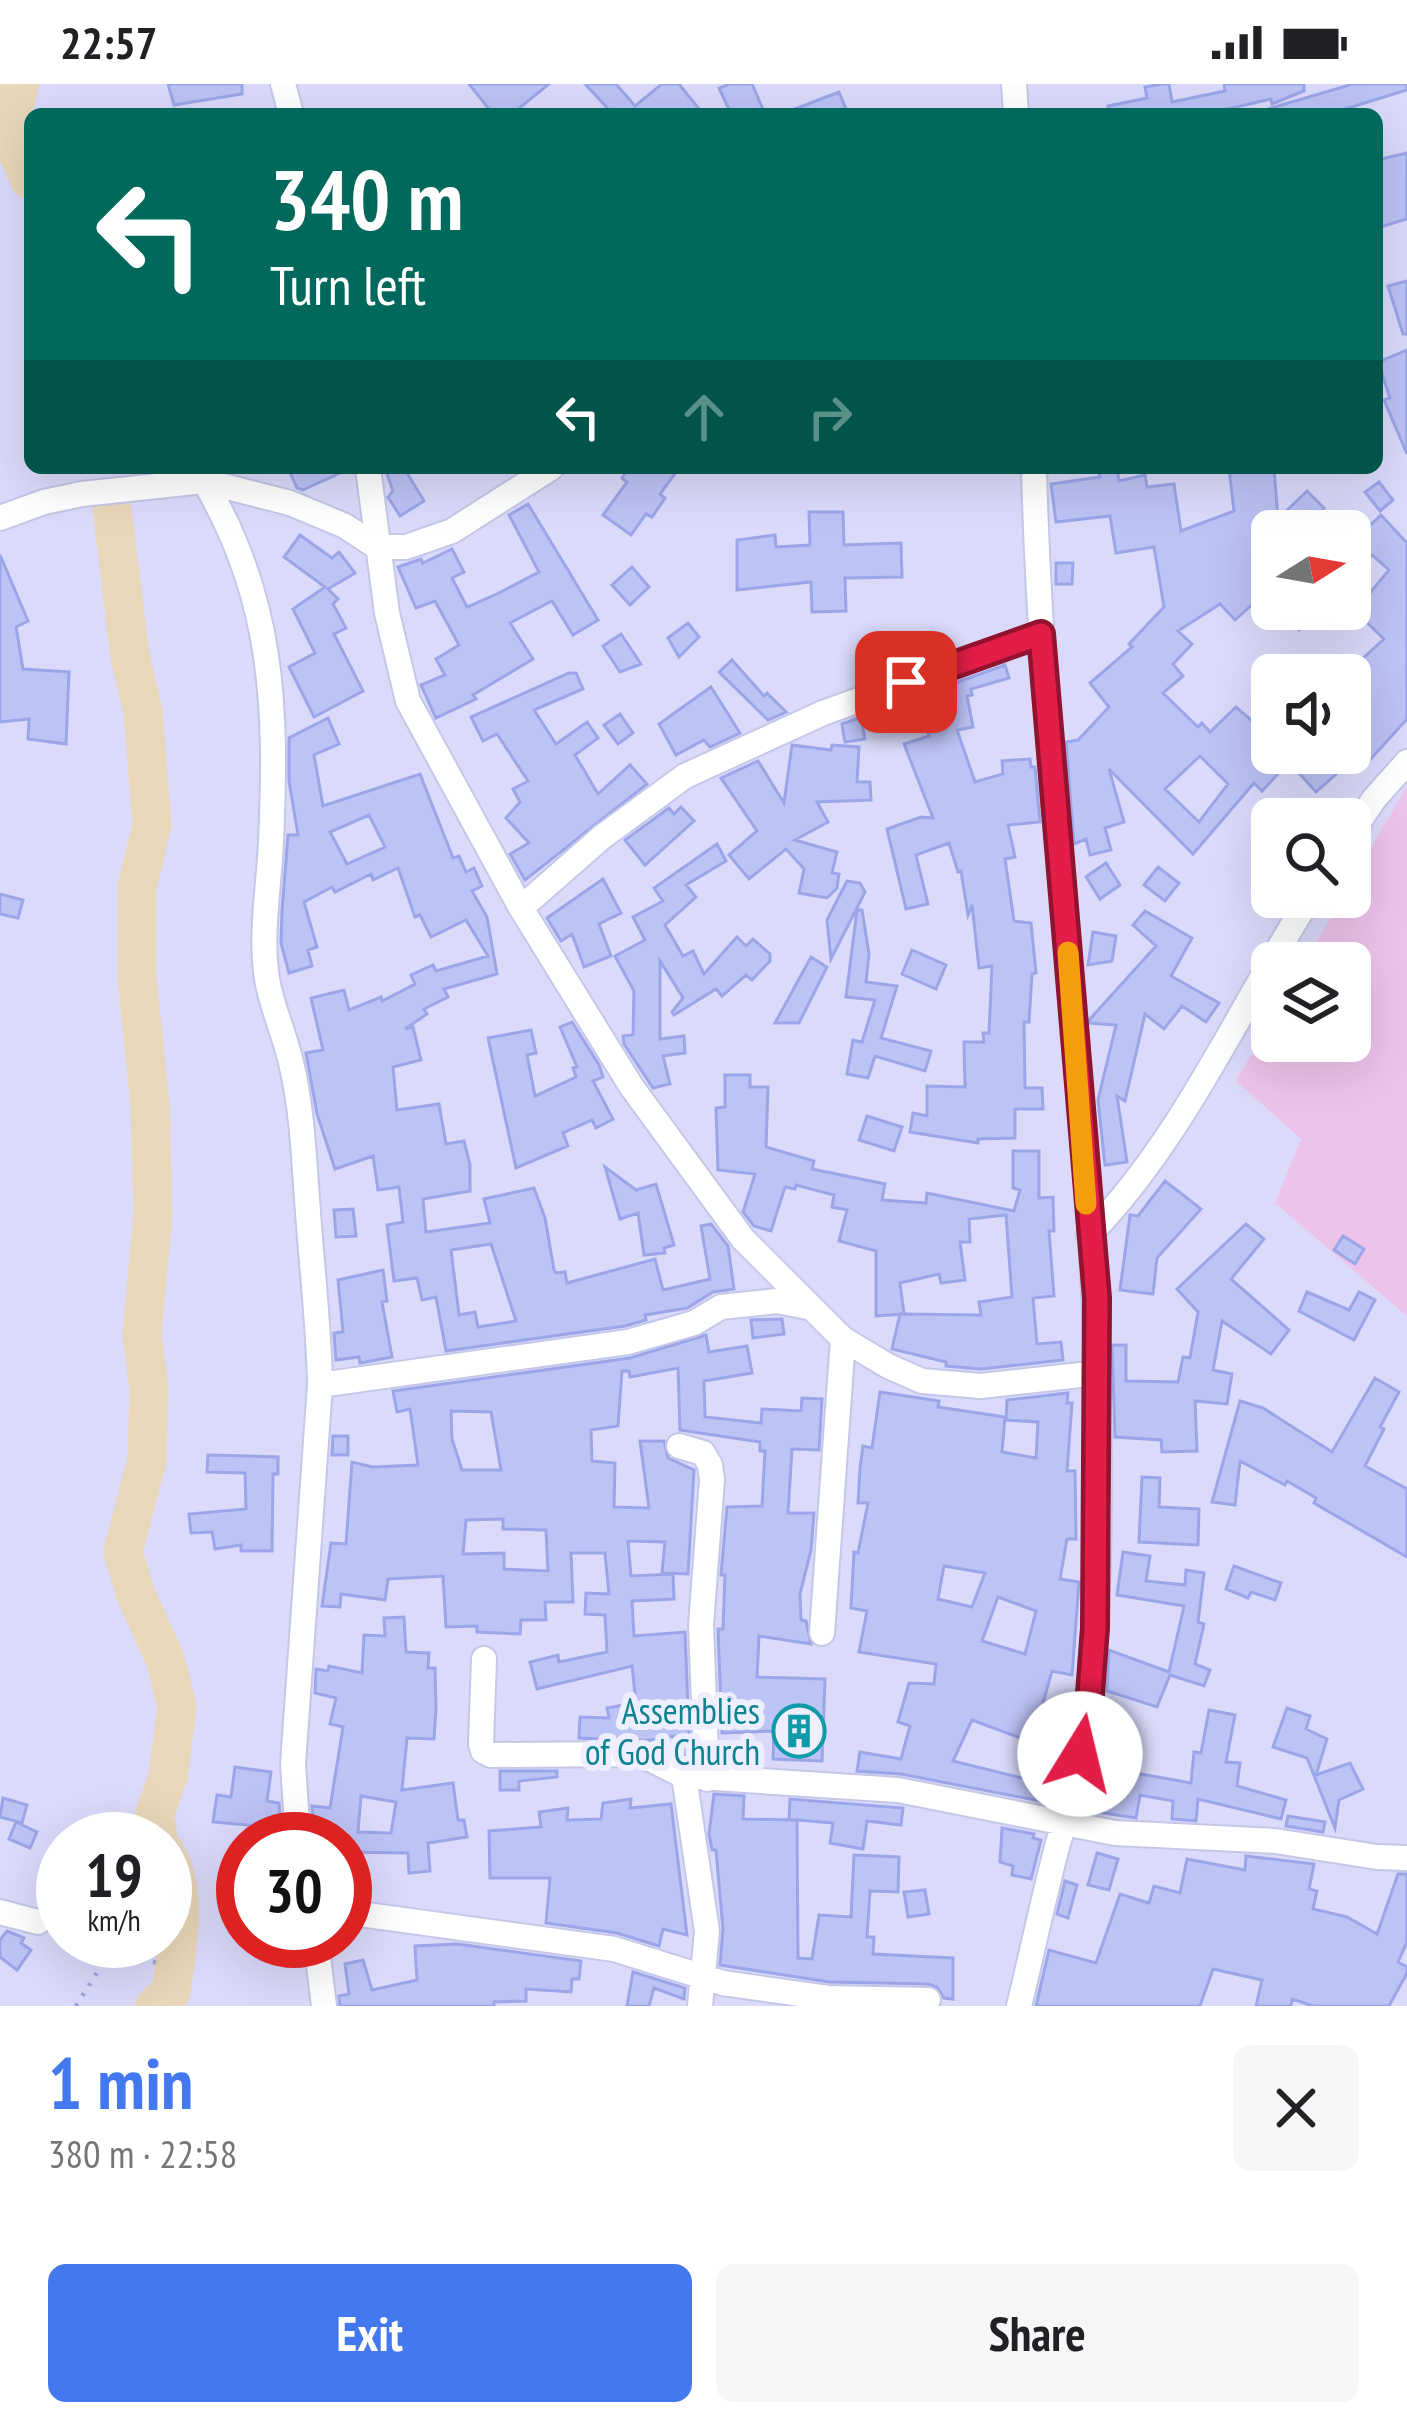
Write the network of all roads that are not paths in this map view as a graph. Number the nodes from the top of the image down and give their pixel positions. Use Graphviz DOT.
graph roads {
  1 [pos="369,474"];
  2 [pos="541,474"];
  3 [pos="1034,474"];
  4 [pos="204,481"];
  5 [pos="0,518"];
  6 [pos="377,547"];
  7 [pos="1041,634"];
  8 [pos="1407,762"];
  9 [pos="1371,802"];
  10 [pos="521,908"];
  11 [pos="1297,918"];
  12 [pos="1089,1235"];
  13 [pos="808,1307"];
  14 [pos="844,1339"];
  15 [pos="1098,1372"];
  16 [pos="320,1385"];
  17 [pos="680,1445"];
  18 [pos="822,1633"];
  19 [pos="484,1659"];
  20 [pos="695,1777"];
  21 [pos="296,1812"];
  22 [pos="1064,1823"];
  23 [pos="1407,1858"];
  24 [pos="0,1912"];
  25 [pos="372,1916"];
  26 [pos="36,1921"];
  27 [pos="319,1968"];
  28 [pos="704,1978"];
  29 [pos="928,2000"];
  30 [pos="324,2006"];
  31 [pos="700,2006"];
  32 [pos="1019,2006"];
  1 -- 6 [label="street"];
  2 -- 6 [label="street"];
  3 -- 7 [label="street"];
  4 -- 5 [label="street"];
  4 -- 6 [label="street"];
  4 -- 16 [label="street"];
  6 -- 10 [label="street"];
  7 -- 10 [label="street"];
  7 -- 12 [label="street"];
  8 -- 9 [label="street"];
  10 -- 13 [label="street"];
  11 -- 12 [label="street"];
  12 -- 15 [label="street"];
  13 -- 14 [label="street"];
  13 -- 16 [label="street"];
  14 -- 15 [label="street"];
  14 -- 18 [label="street"];
  15 -- 22 [label="street"];
  16 -- 21 [label="street"];
  17 -- 20 [label="street"];
  19 -- 20 [label="street"];
  20 -- 22 [label="street"];
  20 -- 28 [label="street"];
  22 -- 23 [label="street"];
  22 -- 32 [label="street"];
  24 -- 26 [label="street"];
  25 -- 28 [label="street"];
  27 -- 30 [label="street"];
  28 -- 29 [label="street"];
  28 -- 31 [label="street"];
}
